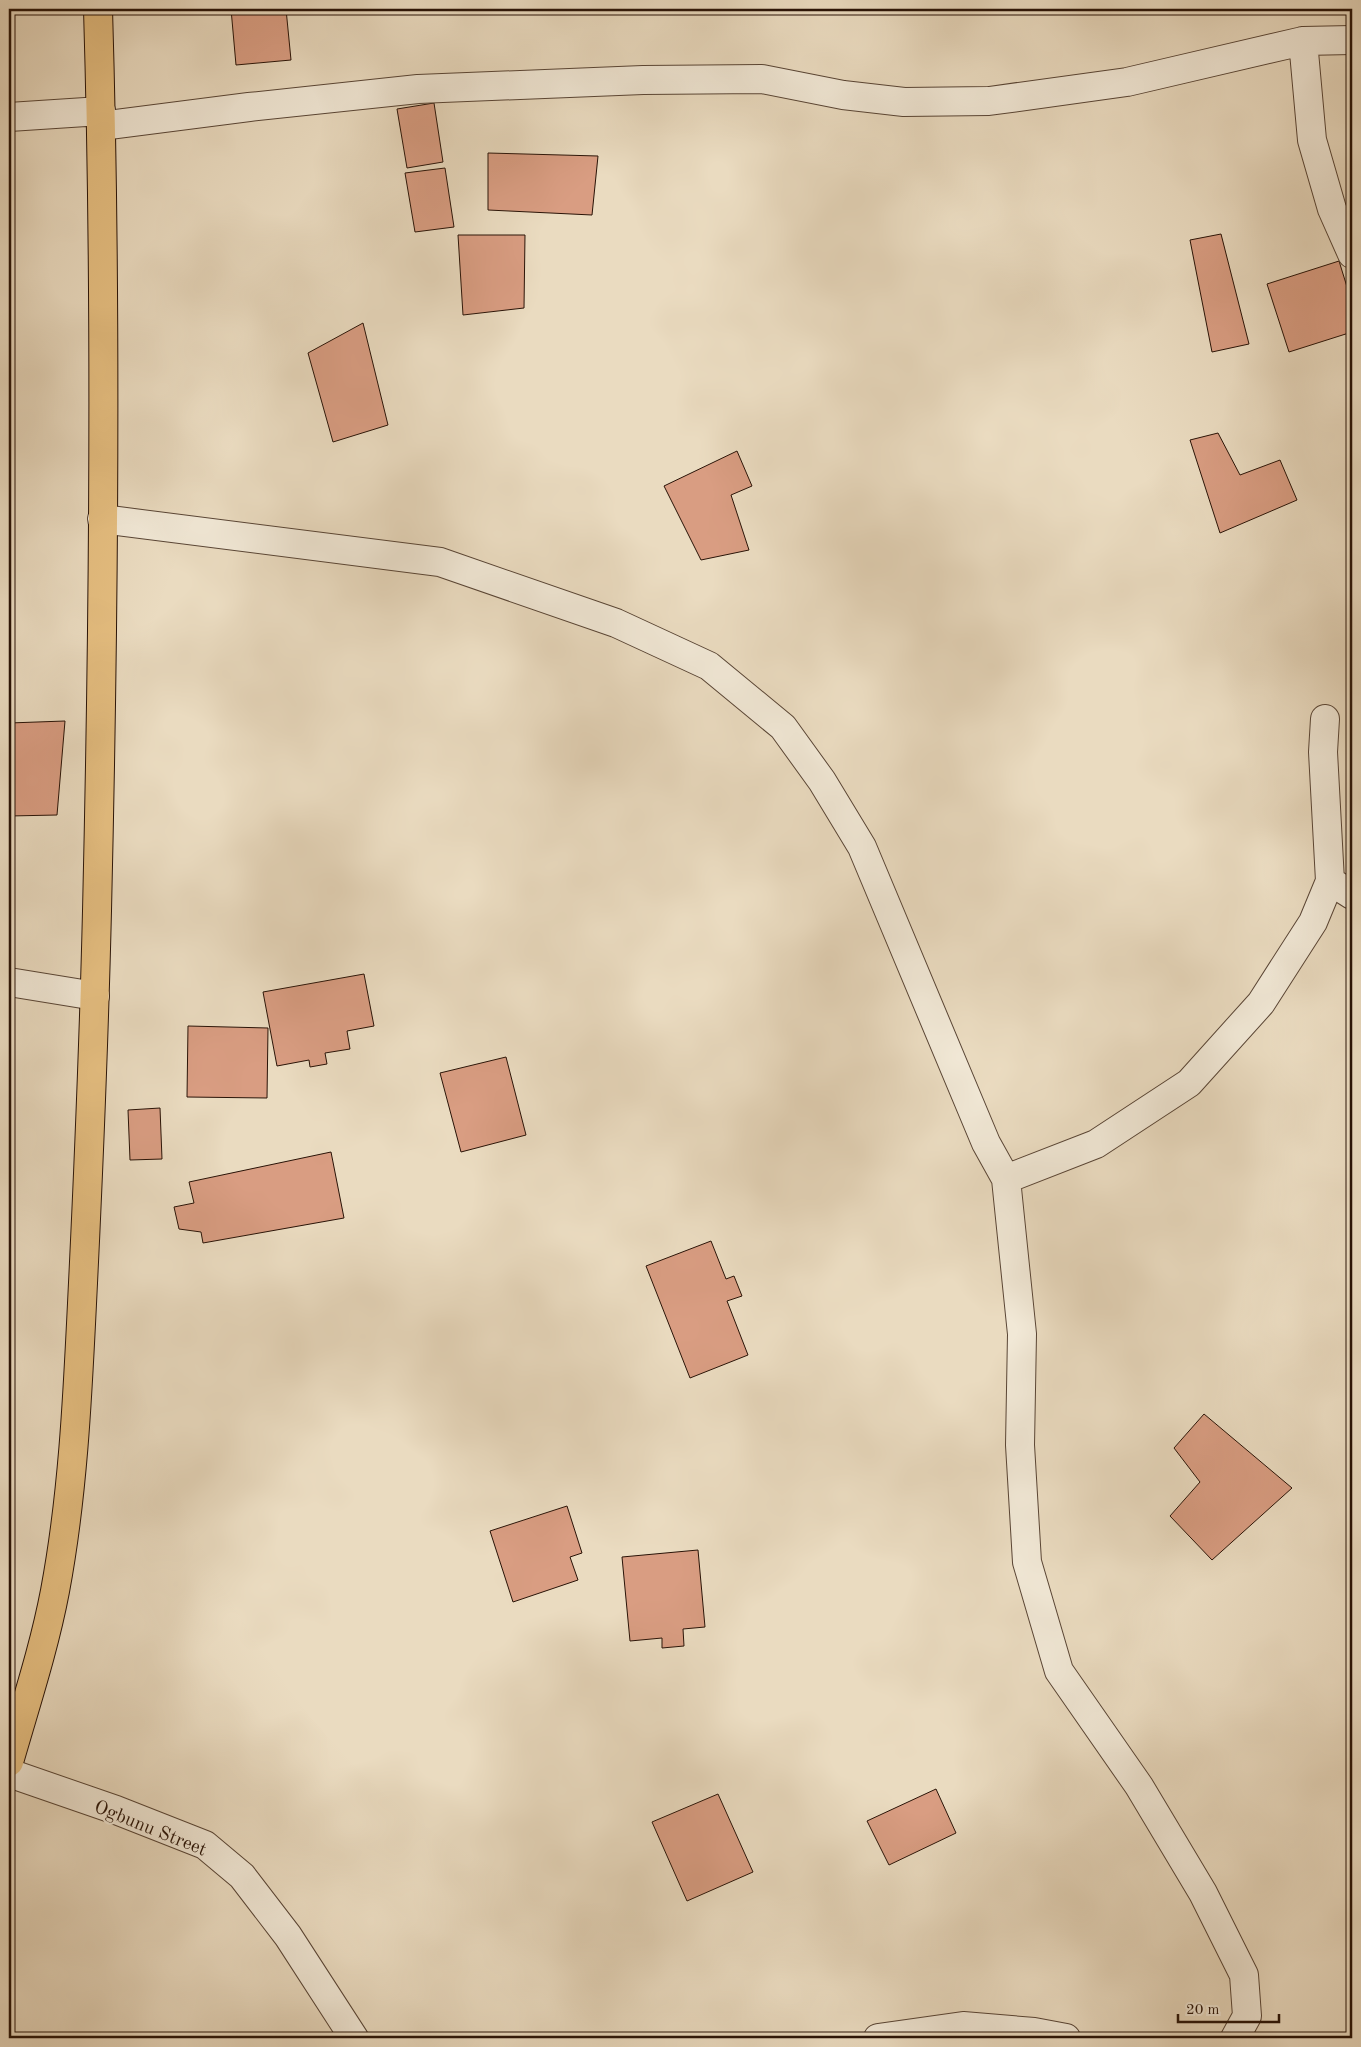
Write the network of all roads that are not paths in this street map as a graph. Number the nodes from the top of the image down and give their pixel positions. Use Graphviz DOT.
graph roads {
  1 [pos="98,9"];
  2 [pos="1352,40"];
  3 [pos="1303,41"];
  4 [pos="9,117"];
  5 [pos="101,119"];
  6 [pos="1352,254"];
  7 [pos="102,519"];
  8 [pos="1325,719"];
  9 [pos="1330,880"];
  10 [pos="1352,896"];
  11 [pos="9,982"];
  12 [pos="95,996"];
  13 [pos="1006,1179"];
  14 [pos="9,1762"];
  15 [pos="9,1773"];
  16 [pos="354,2038"];
  17 [pos="878,2038"];
  18 [pos="1066,2038"];
  19 [pos="1235,2038"];
  1 -- 5 [label="main road"];
  2 -- 3 [label="street"];
  3 -- 5 [label="street"];
  3 -- 6 [label="street"];
  4 -- 5 [label="street"];
  5 -- 7 [label="main road"];
  7 -- 12 [label="main road"];
  7 -- 13 [label="street"];
  8 -- 9 [label="street"];
  9 -- 10 [label="street"];
  9 -- 13 [label="street"];
  11 -- 12 [label="street"];
  12 -- 14 [label="main road"];
  13 -- 19 [label="street"];
  15 -- 16 [label="street, Ogbunu Street"];
  17 -- 18 [label="street"];
}
